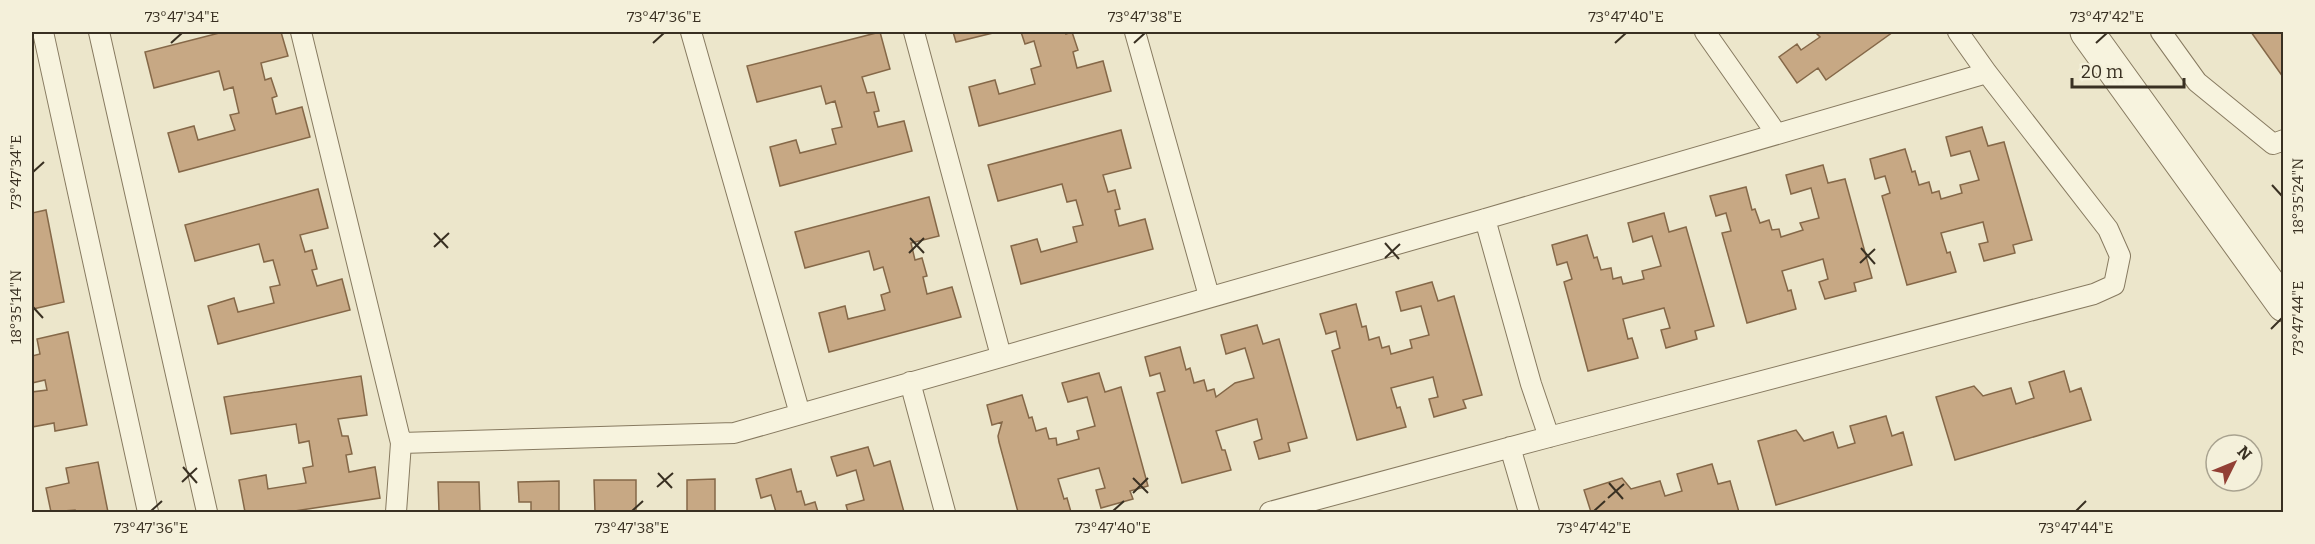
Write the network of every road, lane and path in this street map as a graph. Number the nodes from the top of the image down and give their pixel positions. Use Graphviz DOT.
graph roads {
  1 [pos="44,32"];
  2 [pos="99,32"];
  3 [pos="301,32"];
  4 [pos="691,32"];
  5 [pos="914,32"];
  6 [pos="1135,32"];
  7 [pos="1705,32"];
  8 [pos="1958,32"];
  9 [pos="2087,32"];
  10 [pos="2161,32"];
  11 [pos="1987,73"];
  12 [pos="1776,134"];
  13 [pos="2283,140"];
  14 [pos="1485,219"];
  15 [pos="1209,296"];
  16 [pos="2283,305"];
  17 [pos="1001,356"];
  18 [pos="910,382"];
  19 [pos="800,414"];
  20 [pos="1550,437"];
  21 [pos="401,443"];
  22 [pos="1510,447"];
  23 [pos="207,512"];
  24 [pos="148,513"];
  25 [pos="396,513"];
  26 [pos="945,513"];
  27 [pos="1270,513"];
  28 [pos="1529,513"];
  1 -- 24 [label="lane"];
  2 -- 23 [label="lane"];
  3 -- 21 [label="lane"];
  4 -- 19 [label="lane"];
  5 -- 17 [label="lane"];
  6 -- 15 [label="lane"];
  7 -- 12 [label="lane"];
  8 -- 11 [label="lane"];
  9 -- 16 [label="street"];
  10 -- 13 [label="lane"];
  11 -- 12 [label="lane"];
  11 -- 20 [label="lane"];
  12 -- 14 [label="lane"];
  14 -- 15 [label="lane"];
  14 -- 20 [label="lane"];
  15 -- 17 [label="lane"];
  17 -- 18 [label="lane"];
  18 -- 19 [label="lane"];
  18 -- 26 [label="lane"];
  19 -- 21 [label="lane"];
  20 -- 22 [label="lane"];
  21 -- 25 [label="lane"];
  22 -- 27 [label="lane"];
  22 -- 28 [label="lane"];
}
